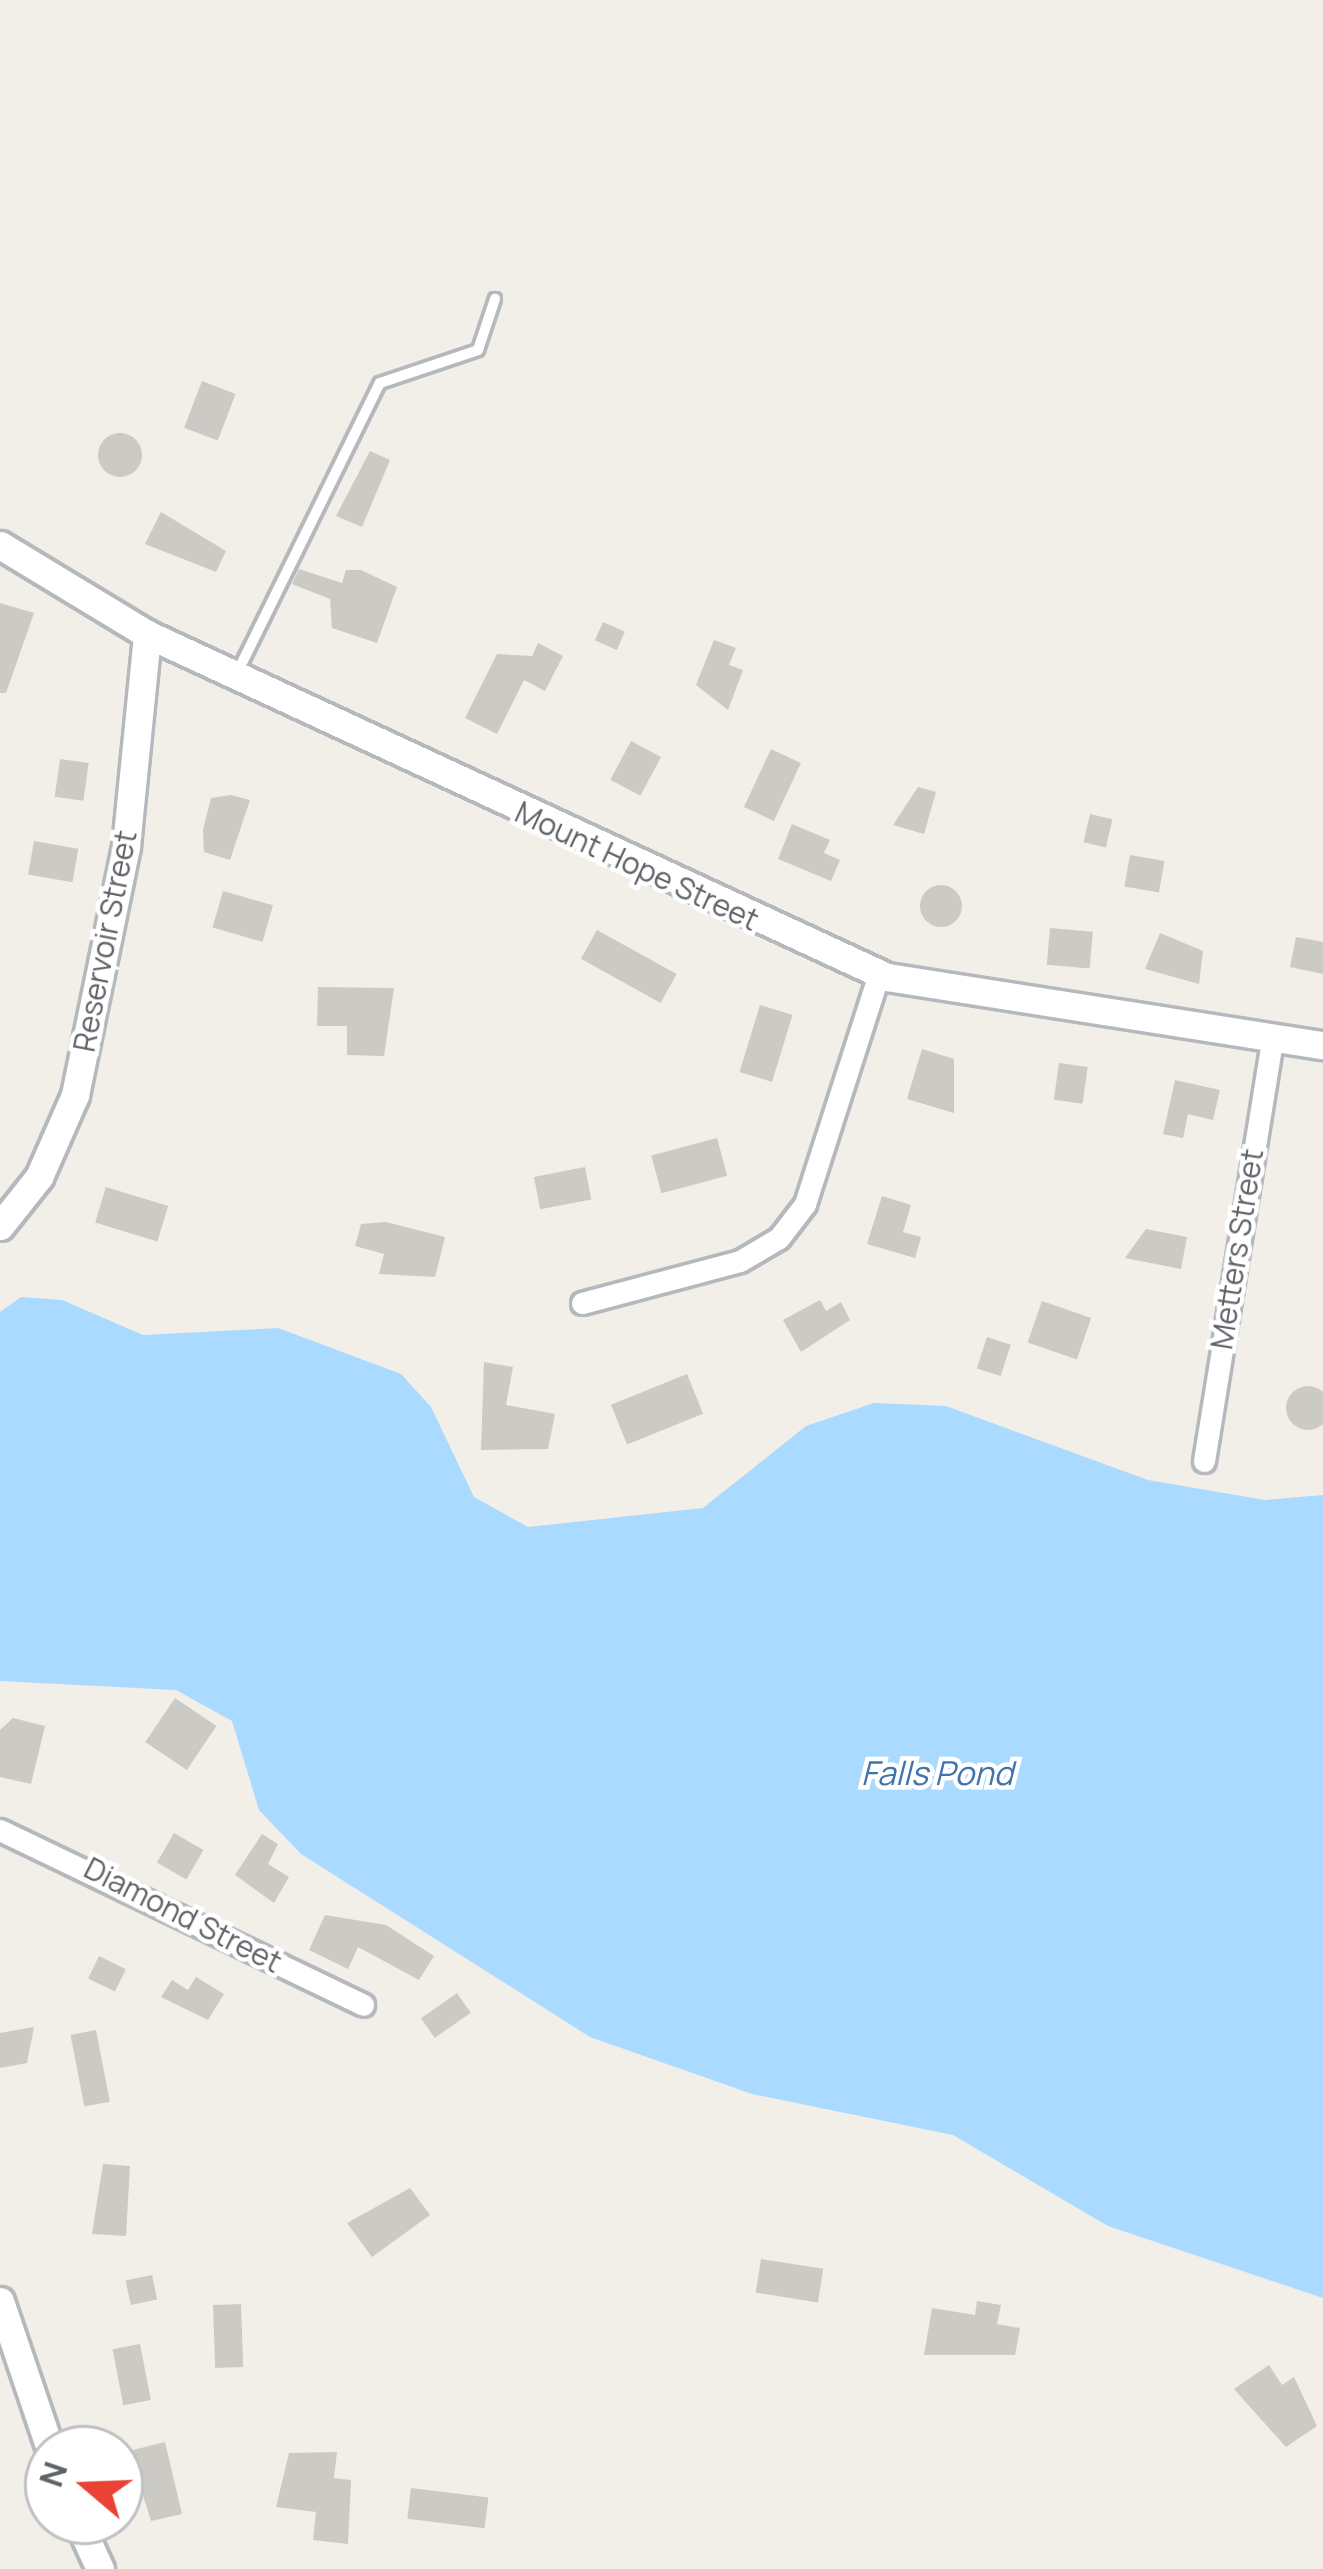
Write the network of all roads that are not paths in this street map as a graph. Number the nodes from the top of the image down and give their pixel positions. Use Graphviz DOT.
graph roads {
  1 [pos="495,299"];
  2 [pos="0,545"];
  3 [pos="147,634"];
  4 [pos="236,676"];
  5 [pos="879,973"];
  6 [pos="1272,1039"];
  7 [pos="1323,1045"];
  8 [pos="0,1226"];
  9 [pos="582,1303"];
  10 [pos="1204,1460"];
  11 [pos="0,1830"];
  12 [pos="363,2005"];
  13 [pos="0,2301"];
  14 [pos="42,2425"];
  1 -- 4 [label="lane"];
  2 -- 3 [label="street, Mount Hope Street"];
  3 -- 4 [label="street, Mount Hope Street"];
  3 -- 8 [label="street, Reservoir Street"];
  4 -- 5 [label="street, Mount Hope Street"];
  5 -- 6 [label="street, Mount Hope Street"];
  5 -- 9 [label="street"];
  6 -- 7 [label="street, Mount Hope Street"];
  6 -- 10 [label="street, Metters Street"];
  11 -- 12 [label="street, Diamond Street"];
  13 -- 14 [label="street"];
}
